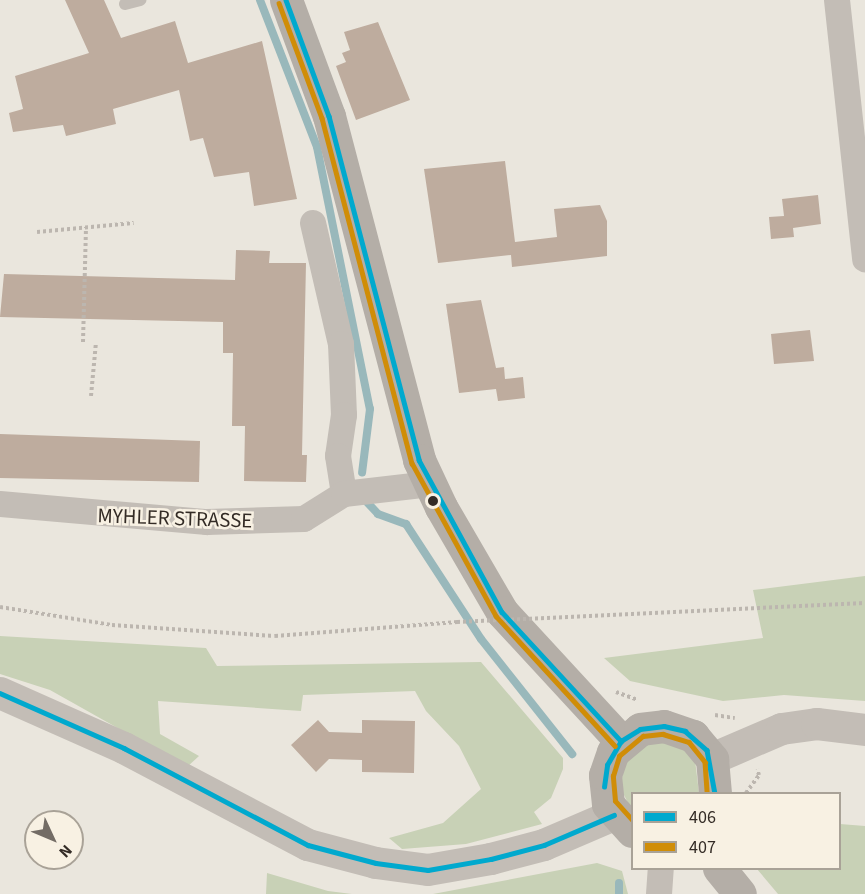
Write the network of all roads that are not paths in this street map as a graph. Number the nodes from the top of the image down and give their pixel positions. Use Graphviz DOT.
graph roads {
  1 [pos="141,0"];
  2 [pos="286,0"];
  3 [pos="837,0"];
  4 [pos="125,4"];
  5 [pos="314,223"];
  6 [pos="865,259"];
  7 [pos="430,484"];
  8 [pos="344,494"];
  9 [pos="0,504"];
  10 [pos="0,693"];
  11 [pos="865,730"];
  12 [pos="621,741"];
  13 [pos="712,759"];
  14 [pos="715,792"];
  15 [pos="623,823"];
  16 [pos="661,870"];
  17 [pos="721,870"];
  18 [pos="660,894"];
  19 [pos="740,894"];
  1 -- 4 [label="lane"];
  2 -- 7 [label="main road"];
  3 -- 6 [label="street"];
  5 -- 8 [label="street"];
  7 -- 8 [label="street, MYHLER STRASSE"];
  7 -- 12 [label="main road"];
  8 -- 9 [label="street, MYHLER STRASSE"];
  10 -- 15 [label="street"];
  11 -- 13 [label="street"];
  12 -- 13 [label="main road"];
  12 -- 15 [label="main road"];
  13 -- 14 [label="main road"];
  16 -- 18 [label="street"];
  17 -- 19 [label="main road"];
}
